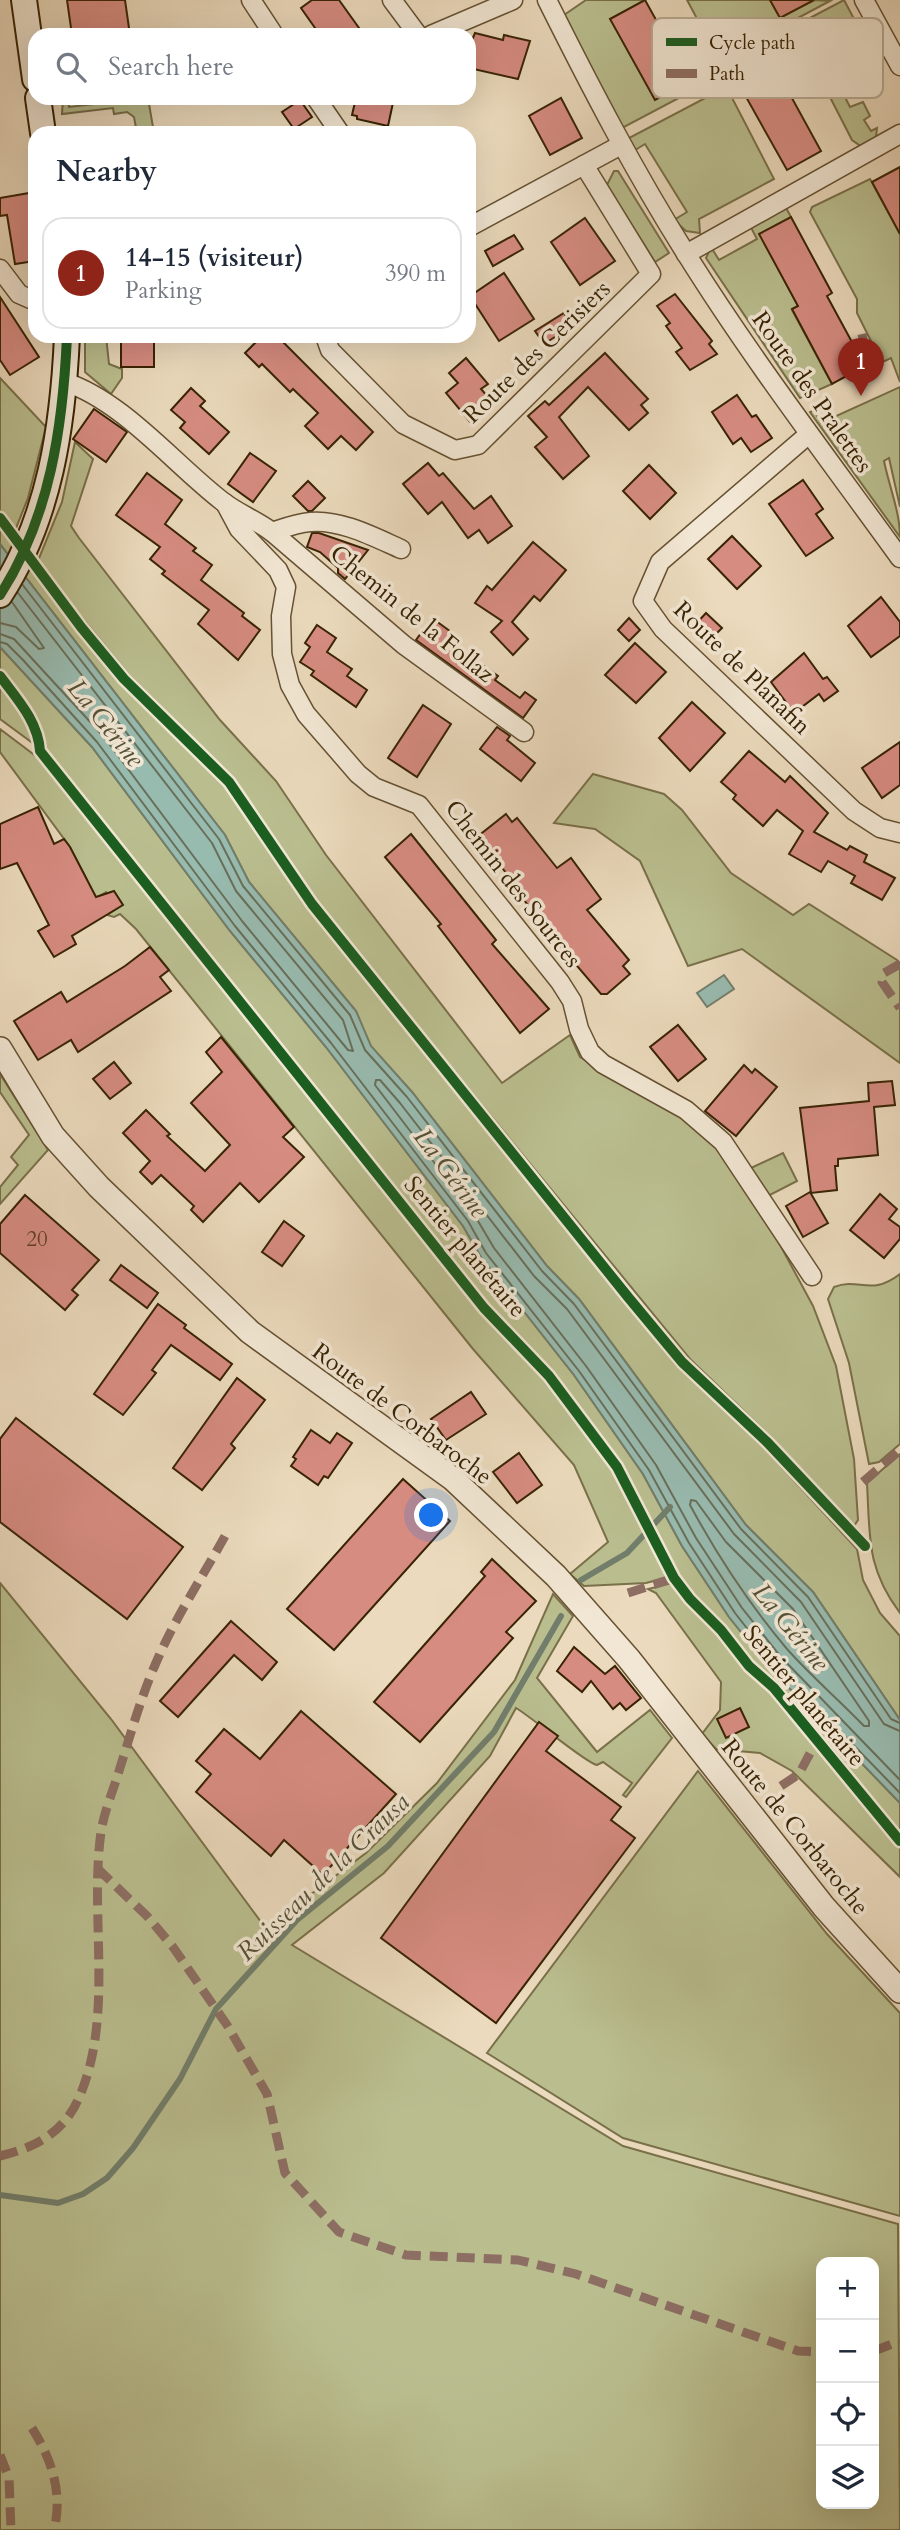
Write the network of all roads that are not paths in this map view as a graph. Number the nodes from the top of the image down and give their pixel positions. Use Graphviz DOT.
graph roads {
  1 [pos="24,0"];
  2 [pos="251,0"];
  3 [pos="392,0"];
  4 [pos="513,0"];
  5 [pos="547,0"];
  6 [pos="864,0"];
  7 [pos="874,18"];
  8 [pos="269,28"];
  9 [pos="413,28"];
  10 [pos="447,28"];
  11 [pos="28,29"];
  12 [pos="883,35"];
  13 [pos="900,66"];
  14 [pos="39,105"];
  15 [pos="321,105"];
  16 [pos="42,126"];
  17 [pos="335,126"];
  18 [pos="900,134"];
  19 [pos="621,145"];
  20 [pos="584,165"];
  21 [pos="476,223"];
  22 [pos="686,254"];
  23 [pos="0,269"];
  24 [pos="28,298"];
  25 [pos="67,343"];
  26 [pos="328,343"];
  27 [pos="65,382"];
  28 [pos="809,434"];
  29 [pos="225,503"];
  30 [pos="272,532"];
  31 [pos="401,549"];
  32 [pos="900,558"];
  33 [pos="0,596"];
  34 [pos="524,732"];
  35 [pos="900,833"];
  36 [pos="0,1049"];
  37 [pos="813,1276"];
  38 [pos="900,1991"];
  1 -- 11 [label="main road"];
  2 -- 8 [label="street"];
  3 -- 9 [label="street"];
  4 -- 10 [label="street"];
  5 -- 19 [label="street, Route des Pralettes"];
  6 -- 7 [label="street"];
  12 -- 13 [label="street"];
  14 -- 16 [label="main road"];
  15 -- 17 [label="street"];
  18 -- 22 [label="street"];
  19 -- 20 [label="street"];
  19 -- 22 [label="street, Route des Pralettes"];
  20 -- 21 [label="street"];
  20 -- 26 [label="street, Route des Cerisiers"];
  22 -- 28 [label="street, Route des Pralettes"];
  23 -- 24 [label="street"];
  25 -- 27 [label="main road"];
  27 -- 29 [label="street, Chemin de la Follaz"];
  27 -- 33 [label="main road"];
  28 -- 32 [label="street, Route des Pralettes"];
  28 -- 35 [label="street, Route de Planafin"];
  29 -- 30 [label="street, Chemin de la Follaz"];
  29 -- 37 [label="street, Chemin des Sources"];
  30 -- 31 [label="street, Chemin de la Follaz"];
  30 -- 34 [label="street, Chemin de la Follaz"];
  36 -- 38 [label="street, Route de Corbaroche"];
}
